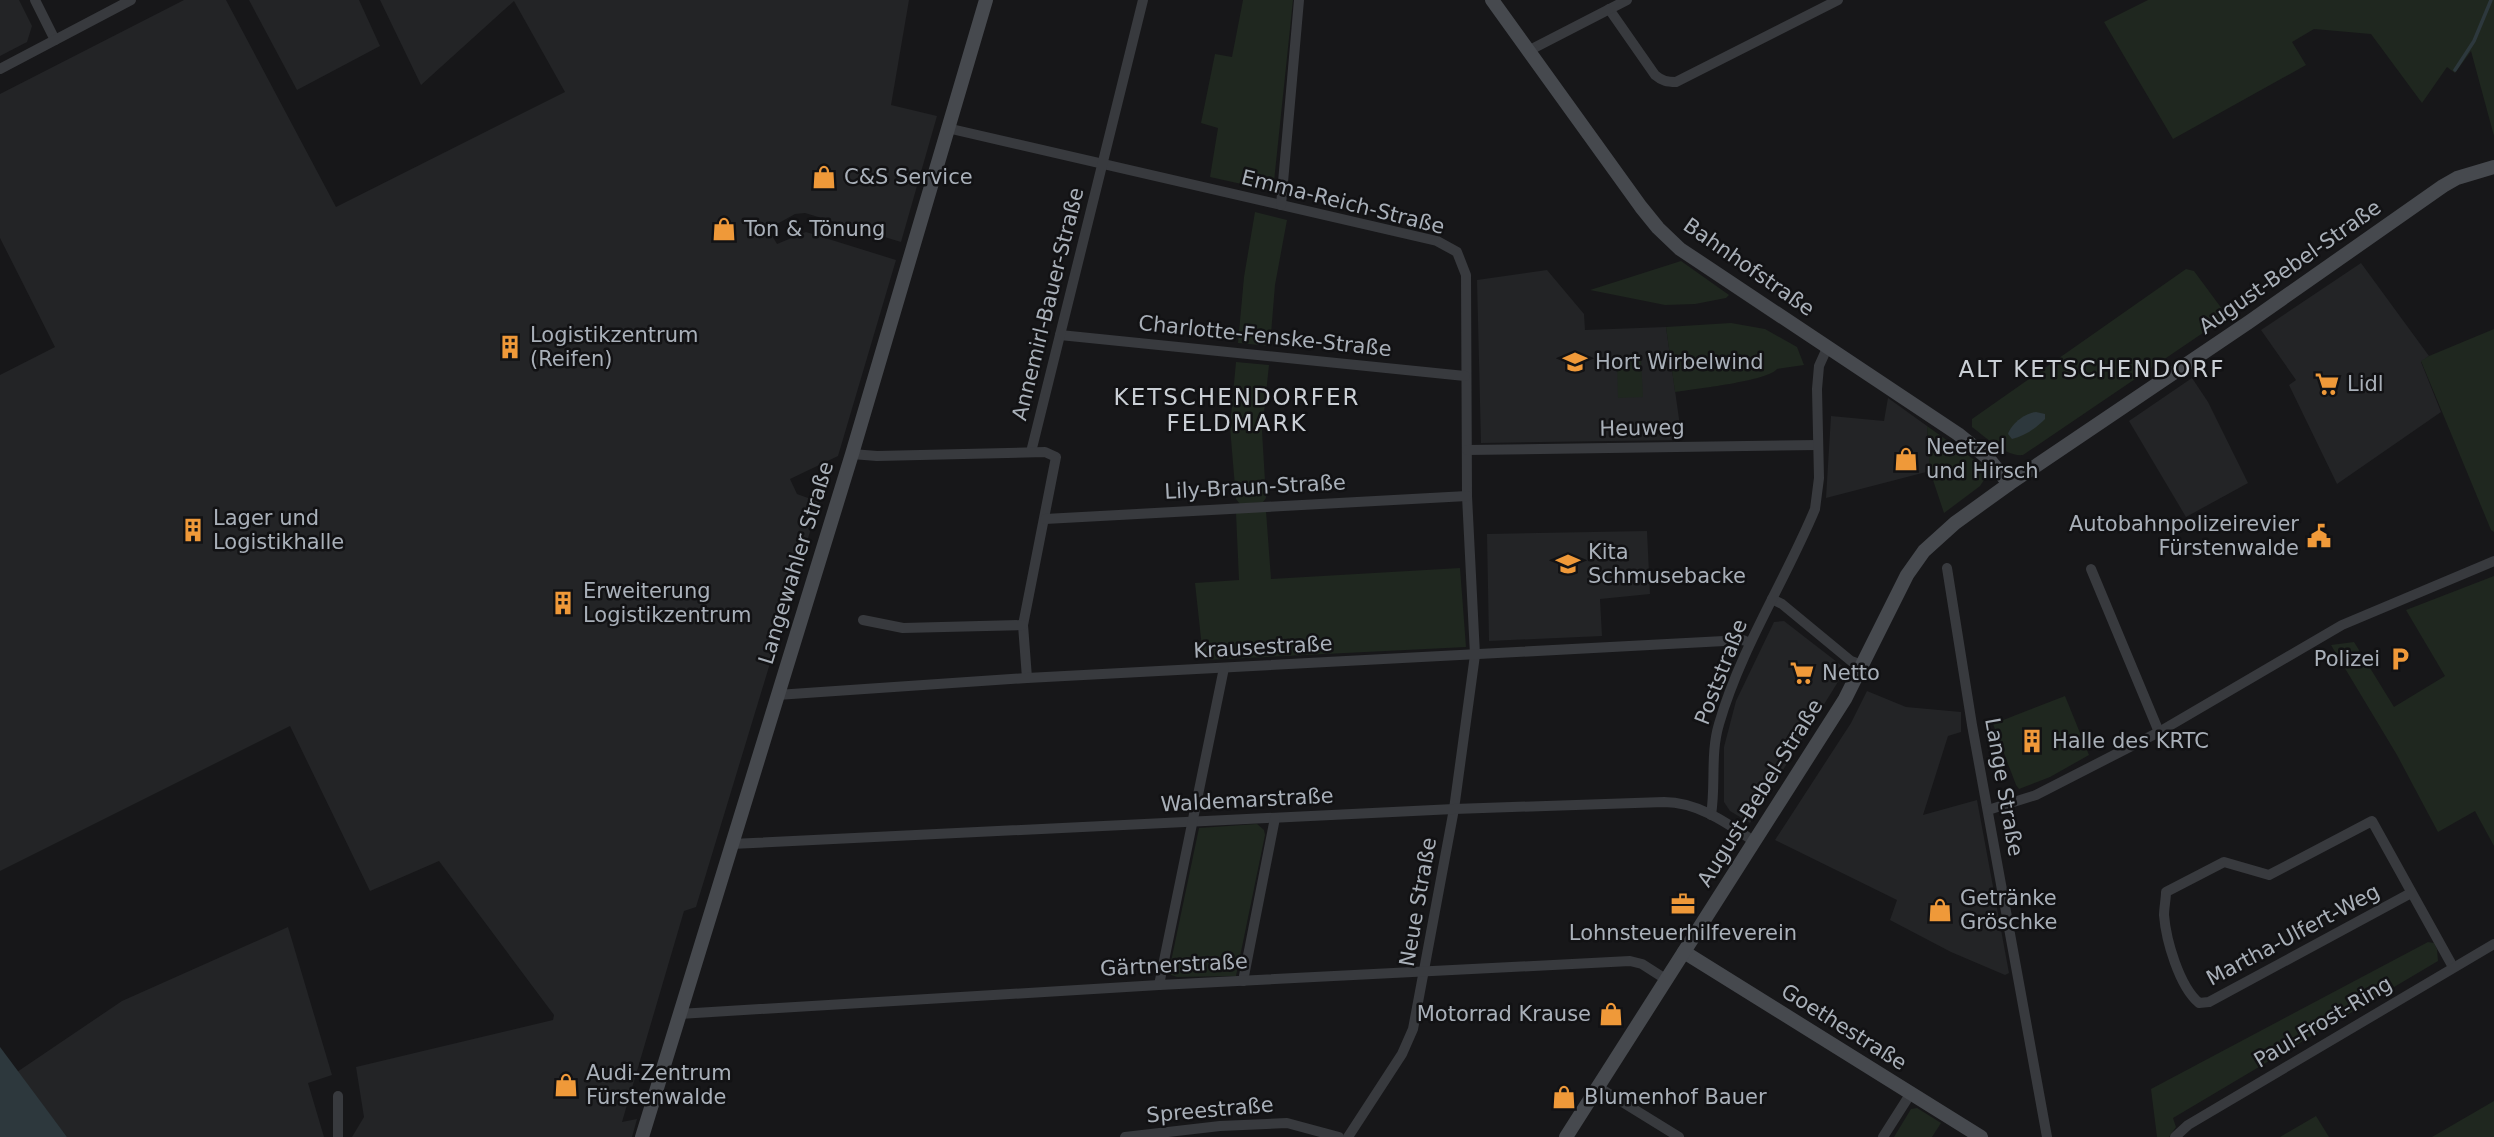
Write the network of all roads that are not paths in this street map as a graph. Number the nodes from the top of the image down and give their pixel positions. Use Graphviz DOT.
graph roads {
  1 [pos="35,0"];
  2 [pos="131,0"];
  3 [pos="986,0"];
  4 [pos="1143,0"];
  5 [pos="1299,0"];
  6 [pos="1492,0"];
  7 [pos="1627,0"];
  8 [pos="1838,0"];
  9 [pos="1609,9"];
  10 [pos="55,40"];
  11 [pos="1528,51"];
  12 [pos="0,69"];
  13 [pos="947,128"];
  14 [pos="1103,164"];
  15 [pos="2494,167"];
  16 [pos="1281,205"];
  17 [pos="1060,335"];
  18 [pos="1828,346"];
  19 [pos="1465,376"];
  20 [pos="1818,445"];
  21 [pos="1467,450"];
  22 [pos="1031,452"];
  23 [pos="852,454"];
  24 [pos="2008,484"];
  25 [pos="1467,496"];
  26 [pos="1045,519"];
  27 [pos="2494,561"];
  28 [pos="1947,568"];
  29 [pos="2091,569"];
  30 [pos="1772,599"];
  31 [pos="863,620"];
  32 [pos="1023,625"];
  33 [pos="1750,643"];
  34 [pos="1475,655"];
  35 [pos="1862,665"];
  36 [pos="1224,668"];
  37 [pos="1027,678"];
  38 [pos="777,695"];
  39 [pos="2159,733"];
  40 [pos="1454,809"];
  41 [pos="1988,810"];
  42 [pos="1711,815"];
  43 [pos="1275,818"];
  44 [pos="1193,822"];
  45 [pos="1755,842"];
  46 [pos="731,844"];
  47 [pos="2411,893"];
  48 [pos="2494,944"];
  49 [pos="1684,952"];
  50 [pos="2453,967"];
  51 [pos="1425,971"];
  52 [pos="1667,980"];
  53 [pos="1243,981"];
  54 [pos="1158,985"];
  55 [pos="679,1014"];
  56 [pos="1598,1087"];
  57 [pos="1910,1093"];
  58 [pos="338,1096"];
  59 [pos="338,1137"];
  60 [pos="642,1137"];
  61 [pos="1125,1137"];
  62 [pos="1339,1137"];
  63 [pos="1348,1137"];
  64 [pos="1566,1137"];
  65 [pos="1679,1137"];
  66 [pos="1883,1137"];
  67 [pos="1981,1137"];
  68 [pos="2046,1137"];
  69 [pos="2175,1137"];
  1 -- 10 [label="street"];
  2 -- 10 [label="street"];
  3 -- 13 [label="street, Langewahler Straße"];
  4 -- 14 [label="street, Annemirl-Bauer-Straße"];
  5 -- 16 [label="street"];
  6 -- 11 [label="street, Bahnhofstraße"];
  7 -- 9 [label="street"];
  8 -- 9 [label="street"];
  9 -- 11 [label="street"];
  10 -- 12 [label="street"];
  11 -- 18 [label="street, Bahnhofstraße"];
  13 -- 14 [label="street, Emma-Reich-Straße"];
  13 -- 23 [label="street, Langewahler Straße"];
  14 -- 16 [label="street, Emma-Reich-Straße"];
  14 -- 17 [label="street, Annemirl-Bauer-Straße"];
  15 -- 24 [label="street, August-Bebel-Straße"];
  16 -- 19 [label="street, Emma-Reich-Straße"];
  17 -- 19 [label="street, Charlotte-Fenske-Straße"];
  17 -- 22 [label="street, Annemirl-Bauer-Straße"];
  18 -- 20 [label="street, Poststraße"];
  18 -- 24 [label="street, Bahnhofstraße"];
  19 -- 21 [label="street, Emma-Reich-Straße"];
  20 -- 21 [label="street, Heuweg"];
  20 -- 30 [label="street, Poststraße"];
  21 -- 25 [label="street, Emma-Reich-Straße"];
  22 -- 23 [label="street"];
  22 -- 26 [label="street"];
  23 -- 38 [label="street, Langewahler Straße"];
  24 -- 35 [label="street, August-Bebel-Straße"];
  25 -- 26 [label="street, Lily-Braun-Straße"];
  25 -- 34 [label="street, Emma-Reich-Straße"];
  26 -- 32 [label="street"];
  27 -- 39 [label="street"];
  28 -- 41 [label="street, Lange Straße"];
  29 -- 39 [label="street"];
  30 -- 33 [label="street, Poststraße"];
  30 -- 35 [label="street"];
  31 -- 32 [label="street"];
  32 -- 37 [label="street"];
  33 -- 34 [label="street, Krausestraße"];
  33 -- 42 [label="street, Poststraße"];
  34 -- 36 [label="street, Krausestraße"];
  34 -- 40 [label="street, Neue Straße"];
  35 -- 45 [label="street, August-Bebel-Straße"];
  36 -- 37 [label="street, Krausestraße"];
  36 -- 44 [label="street"];
  37 -- 38 [label="street, Krausestraße"];
  38 -- 46 [label="street, Langewahler Straße"];
  39 -- 41 [label="street"];
  40 -- 42 [label="street, Waldemarstraße"];
  40 -- 43 [label="street, Waldemarstraße"];
  40 -- 51 [label="street, Neue Straße"];
  41 -- 68 [label="street, Lange Straße"];
  42 -- 45 [label="street, Waldemarstraße"];
  43 -- 44 [label="street, Waldemarstraße"];
  43 -- 53 [label="street"];
  44 -- 46 [label="street, Waldemarstraße"];
  44 -- 54 [label="street"];
  45 -- 49 [label="street, August-Bebel-Straße"];
  46 -- 55 [label="street, Langewahler Straße"];
  47 -- 47 [label="street, Martha-Ulfert-Weg"];
  47 -- 50 [label="street, Martha-Ulfert-Weg"];
  48 -- 50 [label="street, Paul-Frost-Ring"];
  49 -- 52 [label="street, August-Bebel-Straße"];
  49 -- 57 [label="street, Goethestraße"];
  50 -- 69 [label="street, Paul-Frost-Ring"];
  51 -- 52 [label="street, Gärtnerstraße"];
  51 -- 53 [label="street, Gärtnerstraße"];
  51 -- 63 [label="street, Neue Straße"];
  52 -- 56 [label="street, August-Bebel-Straße"];
  53 -- 54 [label="street, Gärtnerstraße"];
  54 -- 55 [label="street, Gärtnerstraße"];
  55 -- 60 [label="street, Langewahler Straße"];
  56 -- 64 [label="street, August-Bebel-Straße"];
  56 -- 65 [label="street"];
  57 -- 66 [label="street"];
  57 -- 67 [label="street, Goethestraße"];
  58 -- 59 [label="street"];
  61 -- 62 [label="street, Spreestraße"];
}
